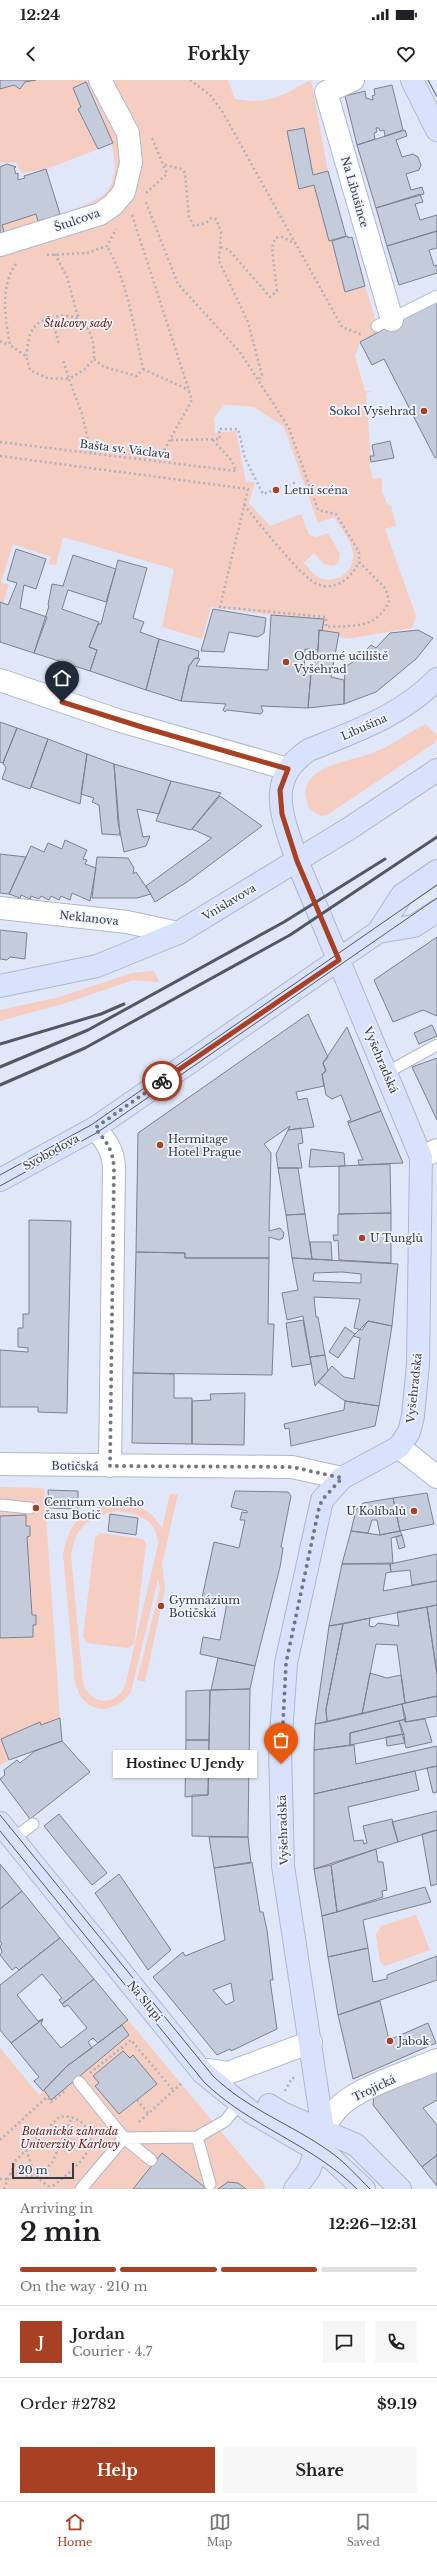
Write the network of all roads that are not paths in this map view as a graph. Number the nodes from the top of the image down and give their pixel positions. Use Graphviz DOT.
graph roads {
  1 [pos="100,80"];
  2 [pos="353,80"];
  3 [pos="412,80"];
  4 [pos="437,130"];
  5 [pos="0,245"];
  6 [pos="437,296"];
  7 [pos="385,323"];
  8 [pos="437,679"];
  9 [pos="0,680"];
  10 [pos="288,769"];
  11 [pos="437,770"];
  12 [pos="297,861"];
  13 [pos="437,871"];
  14 [pos="0,908"];
  15 [pos="437,911"];
  16 [pos="378,932"];
  17 [pos="178,933"];
  18 [pos="339,960"];
  19 [pos="0,986"];
  20 [pos="437,1045"];
  21 [pos="386,1073"];
  22 [pos="95,1128"];
  23 [pos="429,1154"];
  24 [pos="0,1180"];
  25 [pos="399,1447"];
  26 [pos="0,1464"];
  27 [pos="110,1466"];
  28 [pos="437,1477"];
  29 [pos="342,1478"];
  30 [pos="0,1505"];
  31 [pos="30,1508"];
  32 [pos="33,1824"];
  33 [pos="7,1831"];
  34 [pos="311,2042"];
  35 [pos="437,2060"];
  36 [pos="201,2066"];
  37 [pos="74,2085"];
  38 [pos="239,2104"];
  39 [pos="197,2137"];
  40 [pos="124,2138"];
  41 [pos="320,2140"];
  42 [pos="151,2160"];
  43 [pos="210,2184"];
  44 [pos="81,2189"];
  45 [pos="296,2189"];
  46 [pos="364,2189"];
  47 [pos="400,2189"];
  1 -- 5 [label="street, Štulcova"];
  2 -- 7 [label="street, Na Libušince"];
  3 -- 4 [label="street"];
  6 -- 7 [label="lane"];
  8 -- 10 [label="street, Libušina"];
  9 -- 10 [label="street"];
  10 -- 12 [label="street, Vyšehradská"];
  11 -- 12 [label="street, Vnislavova"];
  12 -- 17 [label="street, Vnislavova"];
  12 -- 18 [label="street, Vyšehradská"];
  13 -- 16 [label="street, Svobodova"];
  14 -- 17 [label="street, Neklanova"];
  15 -- 16 [label="street, Svobodova"];
  16 -- 18 [label="street, Svobodova"];
  17 -- 19 [label="street, Vnislavova"];
  18 -- 21 [label="street, Vyšehradská"];
  18 -- 22 [label="street, Svobodova"];
  20 -- 21 [label="lane"];
  21 -- 23 [label="street, Vyšehradská"];
  22 -- 24 [label="street, Svobodova"];
  22 -- 27 [label="street"];
  23 -- 25 [label="street, Vyšehradská"];
  25 -- 28 [label="street"];
  25 -- 29 [label="street, Vyšehradská"];
  26 -- 27 [label="street, Botičská"];
  27 -- 29 [label="street, Botičská"];
  29 -- 34 [label="street, Vyšehradská"];
  30 -- 31 [label="lane"];
  32 -- 33 [label="lane"];
  33 -- 36 [label="street, Na Slupi"];
  34 -- 36 [label="street"];
  34 -- 41 [label="street, Vyšehradská"];
  35 -- 41 [label="street, Trojická"];
  36 -- 38 [label="street, Na Slupi"];
  36 -- 41 [label="street"];
  37 -- 40 [label="lane"];
  38 -- 39 [label="lane"];
  38 -- 41 [label="street, Na Slupi"];
  39 -- 40 [label="lane"];
  39 -- 43 [label="lane"];
  40 -- 42 [label="lane"];
  40 -- 44 [label="lane"];
  41 -- 45 [label="street"];
  41 -- 46 [label="street"];
  41 -- 47 [label="street"];
}
